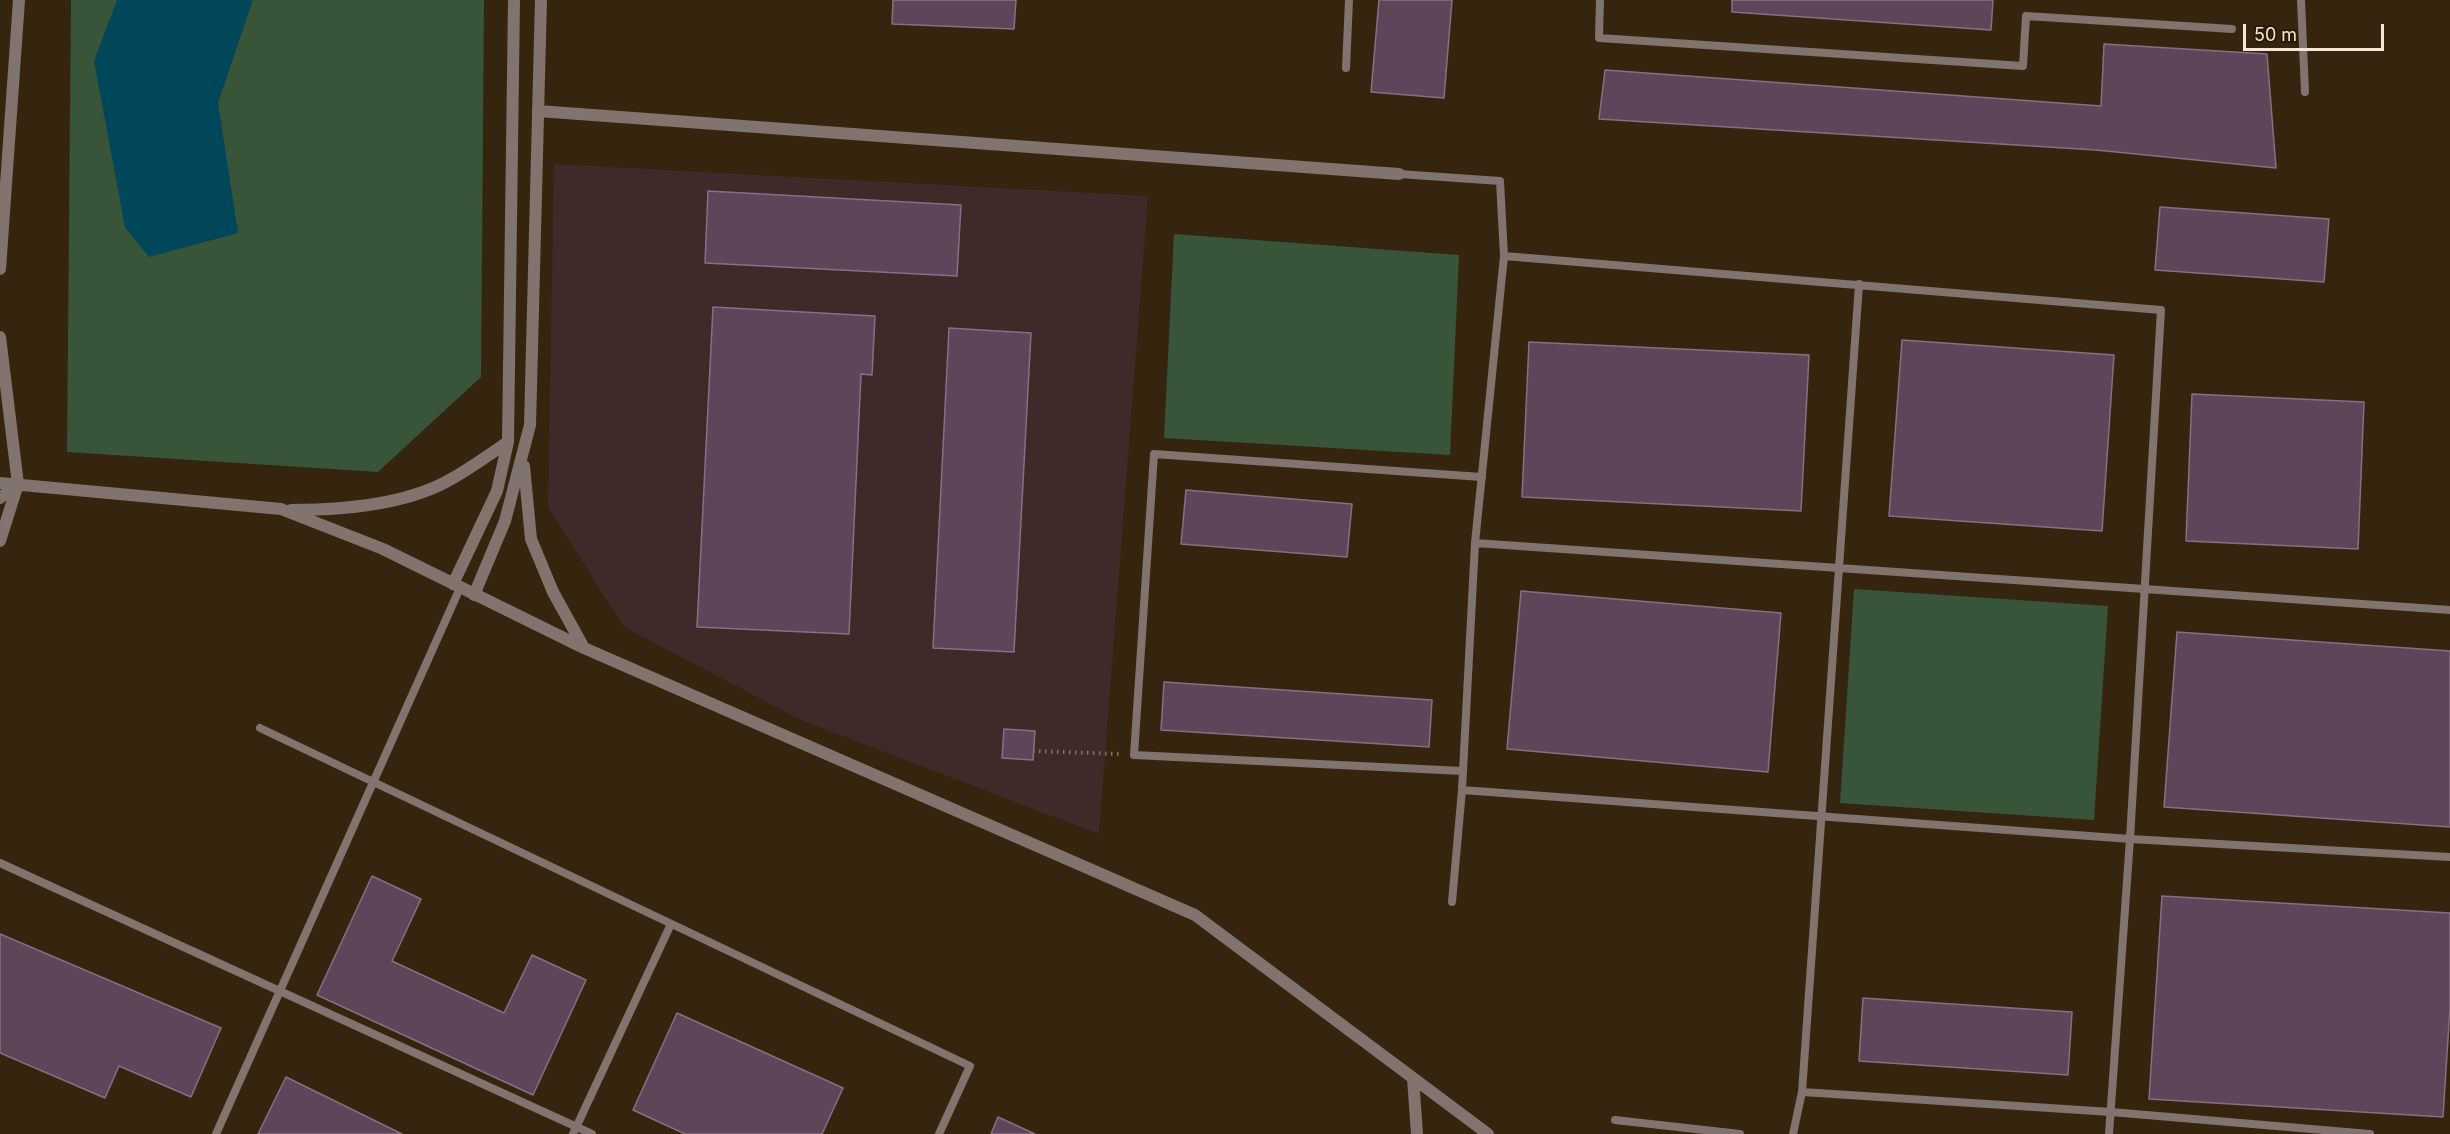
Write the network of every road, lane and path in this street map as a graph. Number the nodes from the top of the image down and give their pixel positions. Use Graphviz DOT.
graph roads {
  1 [pos="19,0"];
  2 [pos="514,0"];
  3 [pos="541,0"];
  4 [pos="1349,0"];
  5 [pos="1600,0"];
  6 [pos="2301,0"];
  7 [pos="2232,29"];
  8 [pos="1346,68"];
  9 [pos="2305,92"];
  10 [pos="538,111"];
  11 [pos="1399,174"];
  12 [pos="1504,256"];
  13 [pos="0,269"];
  14 [pos="1858,284"];
  15 [pos="0,338"];
  16 [pos="508,442"];
  17 [pos="523,460"];
  18 [pos="1482,477"];
  19 [pos="0,483"];
  20 [pos="18,484"];
  21 [pos="0,498"];
  22 [pos="281,509"];
  23 [pos="0,541"];
  24 [pos="1475,543"];
  25 [pos="1840,568"];
  26 [pos="456,586"];
  27 [pos="2145,588"];
  28 [pos="474,595"];
  29 [pos="2450,610"];
  30 [pos="584,648"];
  31 [pos="260,728"];
  32 [pos="1033,751"];
  33 [pos="1115,753"];
  34 [pos="1463,771"];
  35 [pos="373,782"];
  36 [pos="1462,790"];
  37 [pos="1823,818"];
  38 [pos="2130,839"];
  39 [pos="2450,857"];
  40 [pos="0,863"];
  41 [pos="1452,902"];
  42 [pos="671,924"];
  43 [pos="280,991"];
  44 [pos="1413,1078"];
  45 [pos="1802,1092"];
  46 [pos="2110,1112"];
  47 [pos="1615,1120"];
  48 [pos="574,1130"];
  49 [pos="216,1134"];
  50 [pos="592,1134"];
  51 [pos="939,1134"];
  52 [pos="1417,1134"];
  53 [pos="1488,1134"];
  54 [pos="1740,1134"];
  55 [pos="1793,1134"];
  56 [pos="2109,1134"];
  57 [pos="2370,1134"];
  1 -- 13 [label="street"];
  2 -- 16 [label="street"];
  3 -- 10 [label="street"];
  4 -- 8 [label="lane"];
  5 -- 7 [label="lane"];
  6 -- 9 [label="lane"];
  10 -- 11 [label="street"];
  10 -- 17 [label="street"];
  11 -- 12 [label="lane"];
  12 -- 14 [label="lane"];
  12 -- 18 [label="lane"];
  14 -- 25 [label="lane"];
  14 -- 27 [label="lane"];
  15 -- 20 [label="street"];
  16 -- 22 [label="street"];
  16 -- 26 [label="street"];
  17 -- 28 [label="street"];
  17 -- 30 [label="street"];
  18 -- 24 [label="lane"];
  18 -- 34 [label="lane"];
  19 -- 20 [label="street"];
  20 -- 21 [label="street"];
  20 -- 22 [label="street"];
  20 -- 23 [label="street"];
  22 -- 26 [label="street"];
  24 -- 25 [label="lane"];
  24 -- 34 [label="lane"];
  25 -- 27 [label="lane"];
  25 -- 37 [label="lane"];
  26 -- 28 [label="street"];
  26 -- 35 [label="lane"];
  27 -- 29 [label="lane"];
  27 -- 38 [label="lane"];
  28 -- 30 [label="street"];
  30 -- 44 [label="street"];
  31 -- 35 [label="lane"];
  32 -- 33 [label="path"];
  34 -- 36 [label="lane"];
  35 -- 42 [label="lane"];
  35 -- 43 [label="lane"];
  36 -- 37 [label="lane"];
  36 -- 41 [label="lane"];
  37 -- 38 [label="lane"];
  37 -- 45 [label="lane"];
  38 -- 39 [label="lane"];
  38 -- 46 [label="lane"];
  40 -- 43 [label="lane"];
  42 -- 48 [label="lane"];
  42 -- 51 [label="lane"];
  43 -- 48 [label="lane"];
  43 -- 49 [label="lane"];
  44 -- 52 [label="street"];
  44 -- 53 [label="street"];
  45 -- 46 [label="lane"];
  45 -- 55 [label="lane"];
  46 -- 56 [label="lane"];
  46 -- 57 [label="lane"];
  47 -- 54 [label="lane"];
  48 -- 50 [label="lane"];
}
